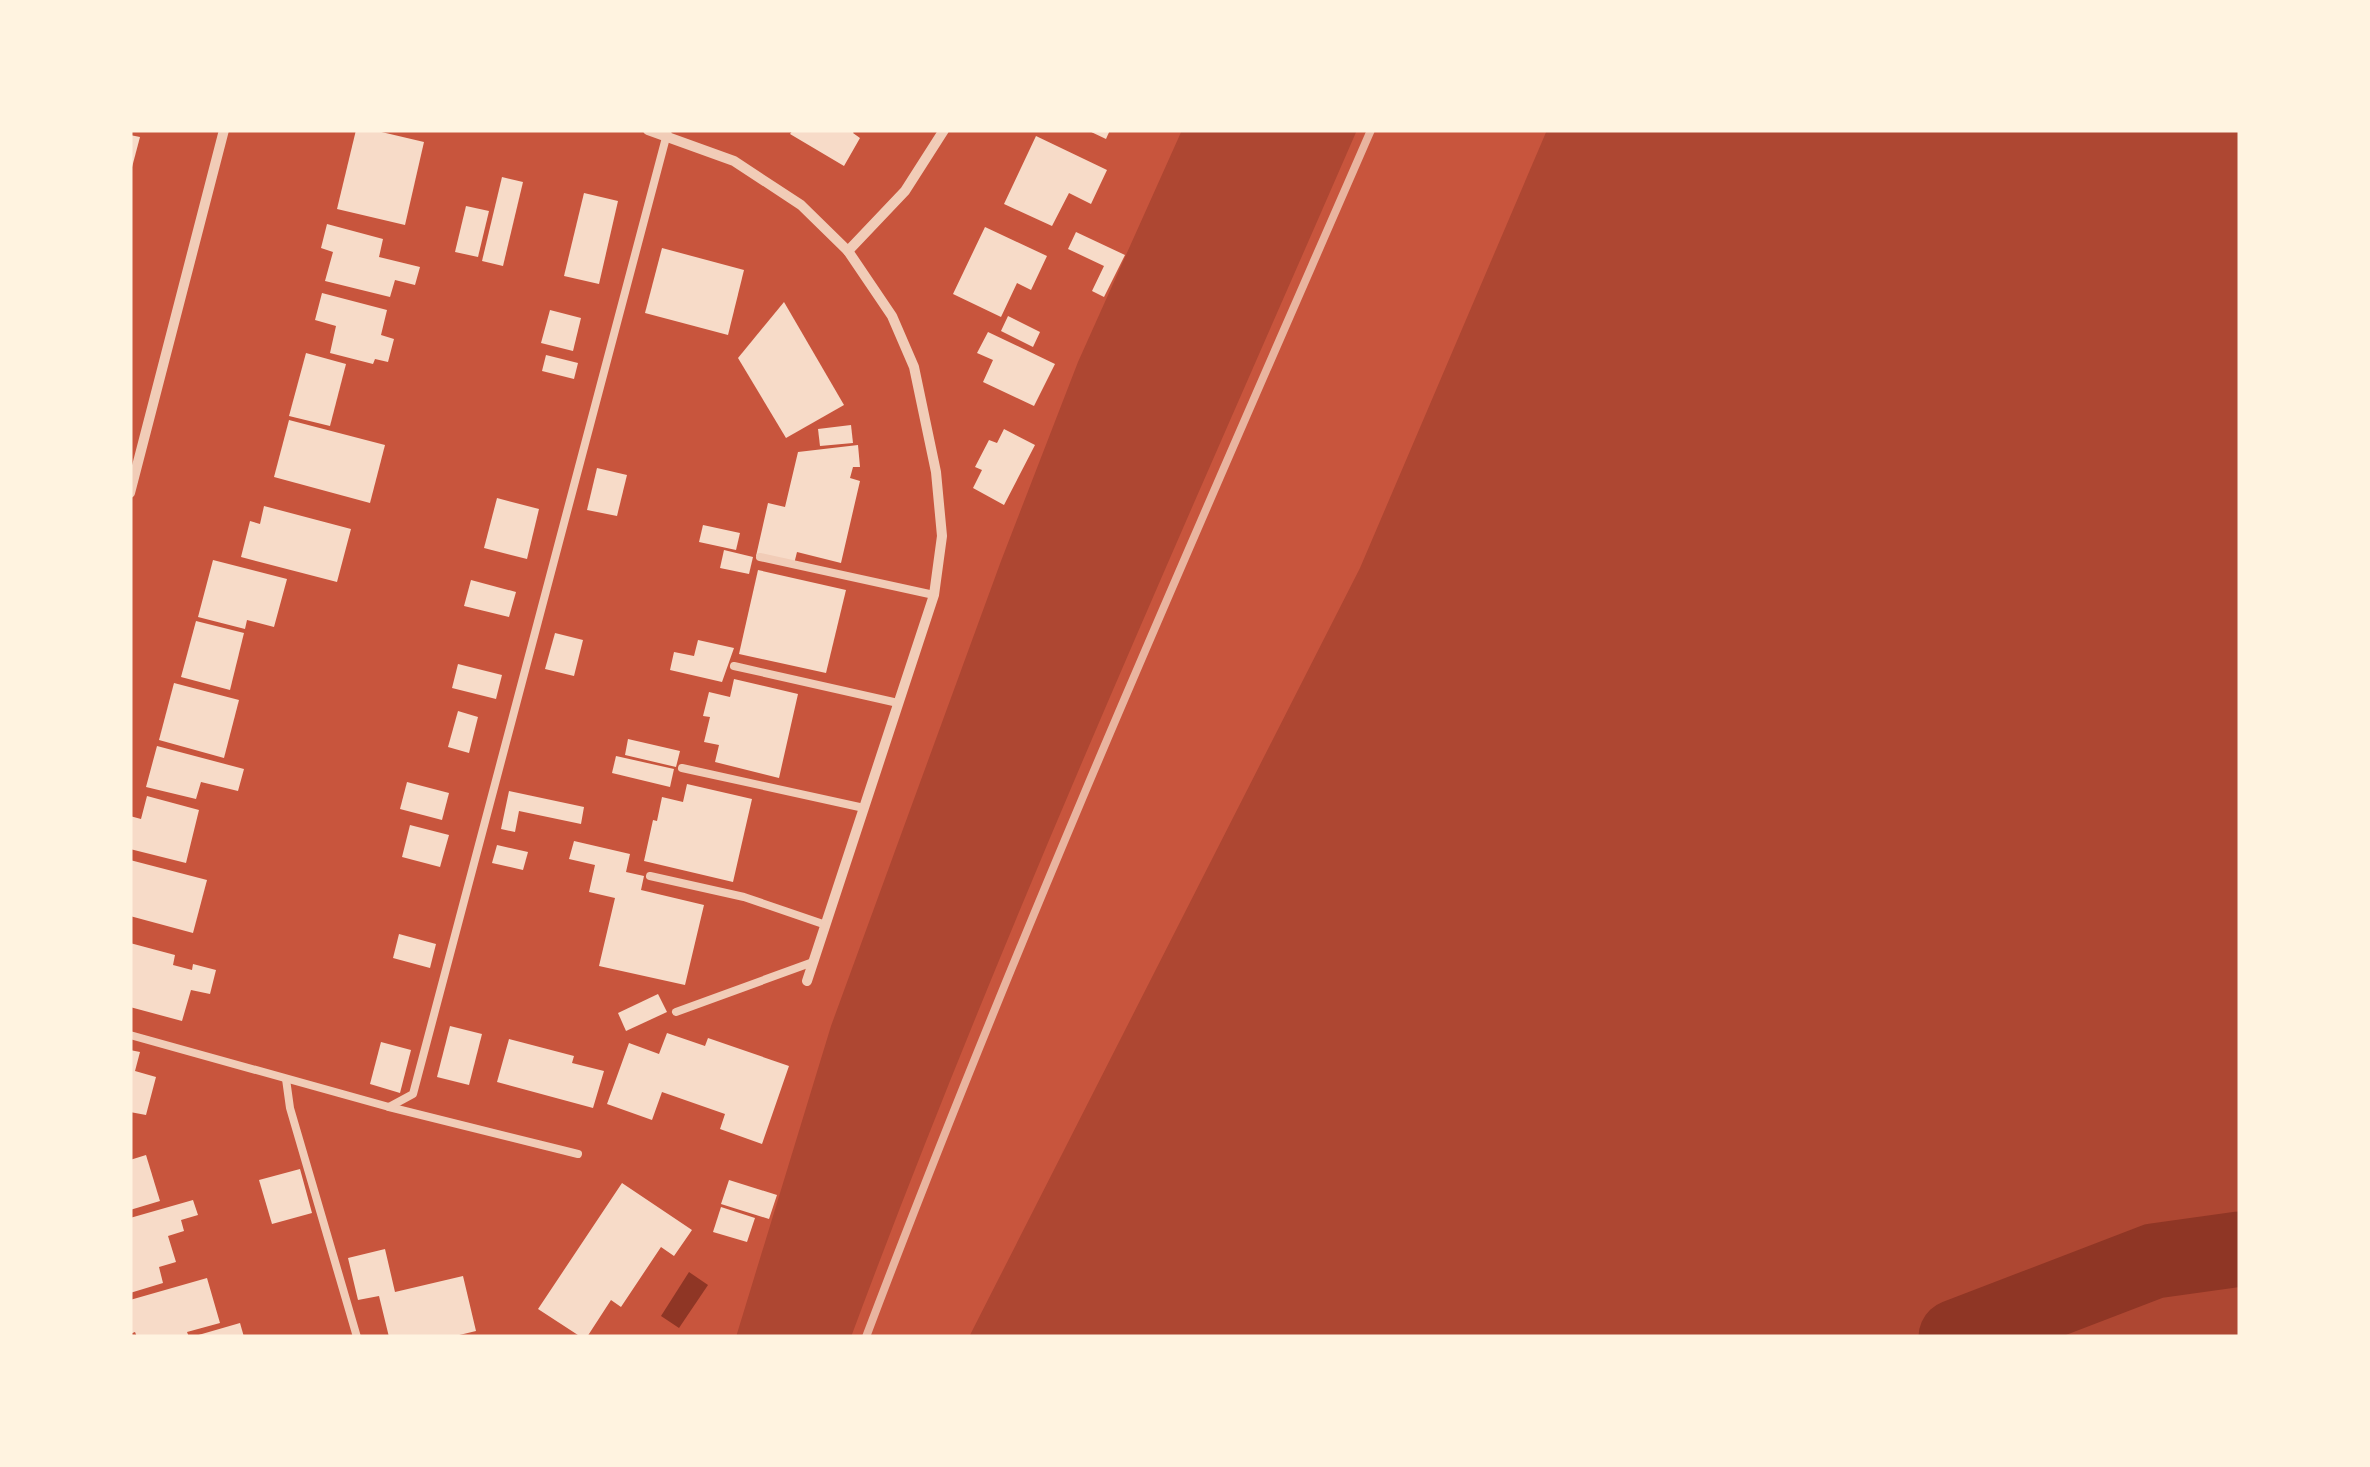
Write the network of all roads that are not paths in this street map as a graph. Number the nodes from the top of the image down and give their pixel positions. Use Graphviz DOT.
graph roads {
  1 [pos="224,130"];
  2 [pos="648,130"];
  3 [pos="944,130"];
  4 [pos="667,132"];
  5 [pos="848,250"];
  6 [pos="130,493"];
  7 [pos="760,557"];
  8 [pos="934,595"];
  9 [pos="734,666"];
  10 [pos="898,703"];
  11 [pos="682,768"];
  12 [pos="864,808"];
  13 [pos="650,876"];
  14 [pos="826,925"];
  15 [pos="814,962"];
  16 [pos="808,981"];
  17 [pos="676,1012"];
  18 [pos="130,1035"];
  19 [pos="286,1079"];
  20 [pos="389,1107"];
  21 [pos="578,1154"];
  22 [pos="357,1337"];
  1 -- 6 [label="street"];
  2 -- 4 [label="street"];
  3 -- 5 [label="street"];
  4 -- 5 [label="street"];
  4 -- 20 [label="lane"];
  5 -- 8 [label="street"];
  7 -- 8 [label="lane"];
  8 -- 10 [label="street"];
  9 -- 10 [label="lane"];
  10 -- 12 [label="street"];
  11 -- 12 [label="lane"];
  12 -- 14 [label="street"];
  13 -- 14 [label="lane"];
  14 -- 15 [label="street"];
  15 -- 16 [label="street"];
  15 -- 17 [label="lane"];
  18 -- 19 [label="lane"];
  19 -- 20 [label="lane"];
  19 -- 22 [label="lane"];
  20 -- 21 [label="lane"];
}
